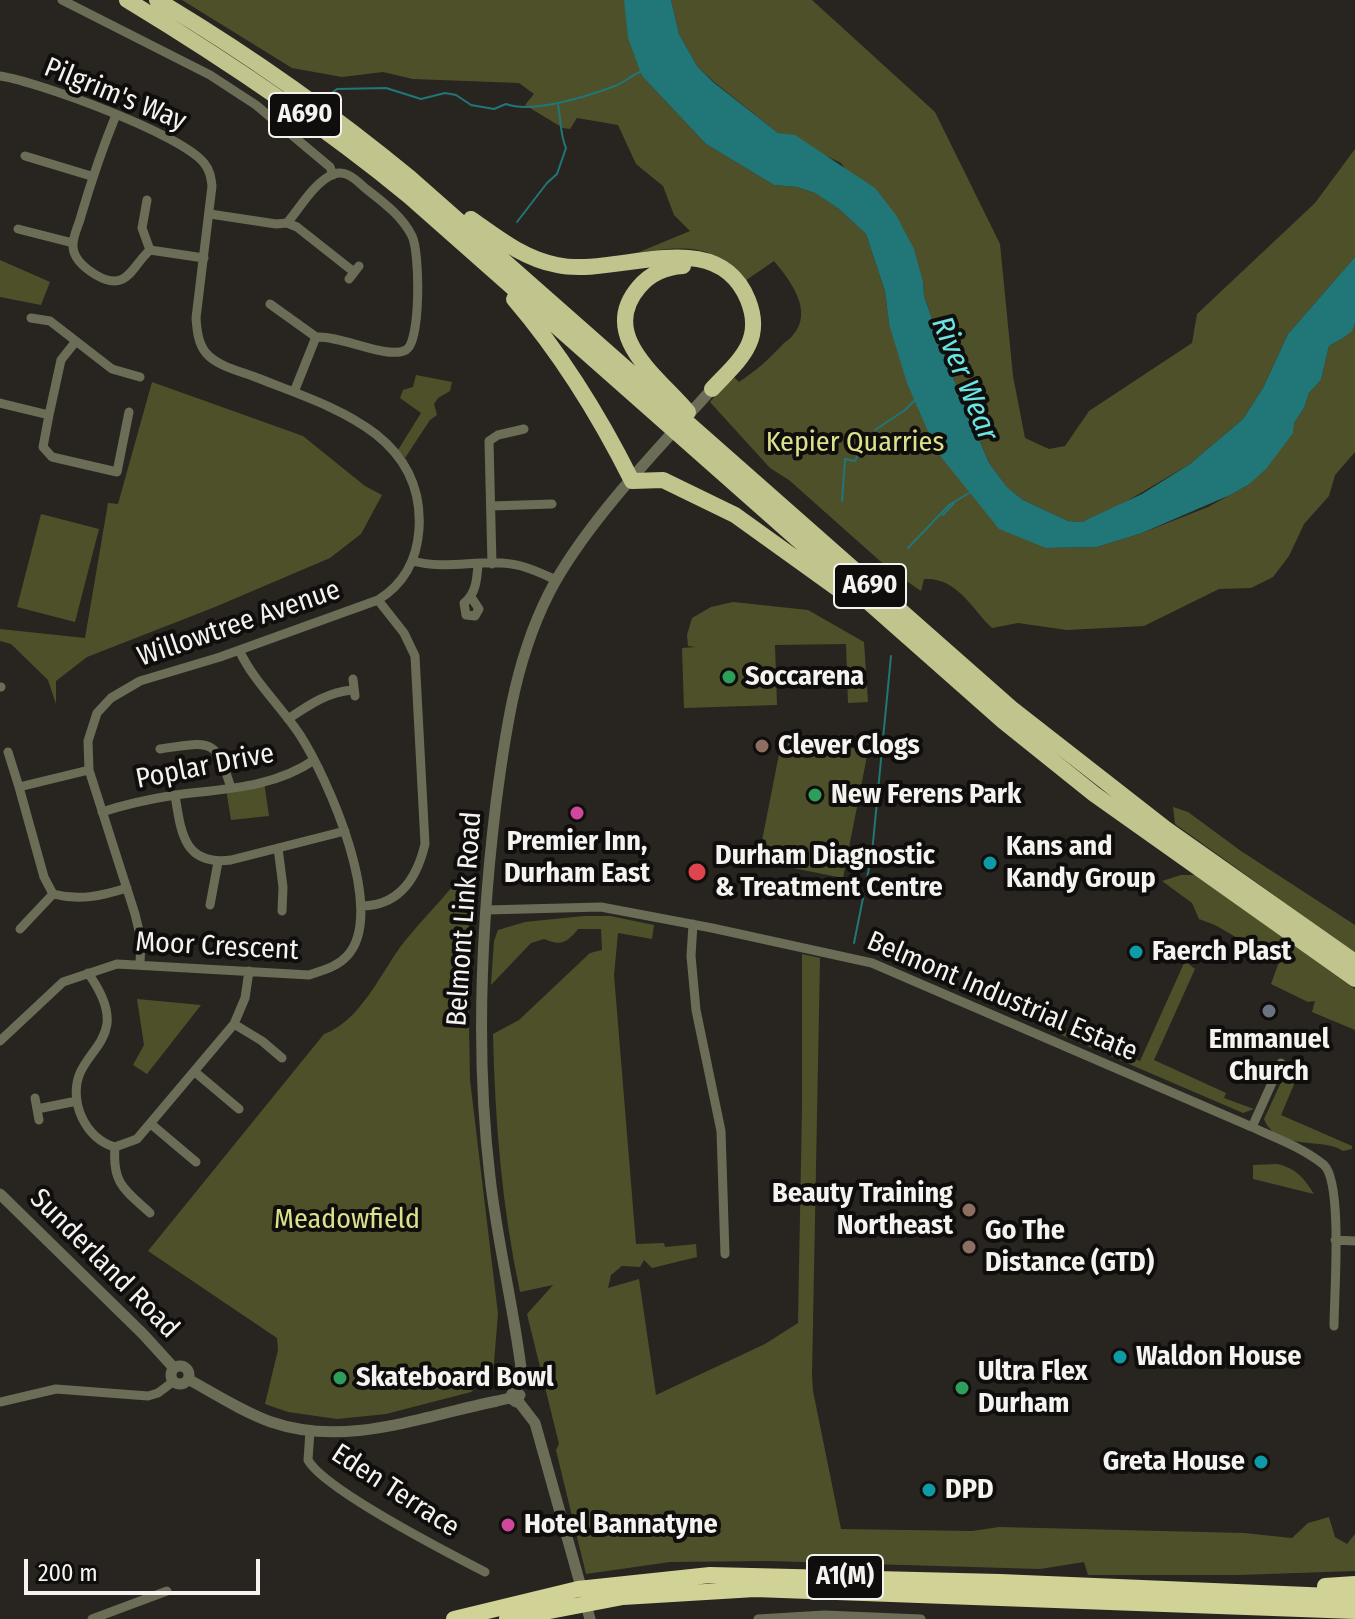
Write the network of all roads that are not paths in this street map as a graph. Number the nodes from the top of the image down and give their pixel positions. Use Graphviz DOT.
graph roads {
  1 [pos="62,0"];
  2 [pos="127,0"];
  3 [pos="157,0"];
  4 [pos="0,76"];
  5 [pos="116,115"];
  6 [pos="25,156"];
  7 [pos="333,175"];
  8 [pos="91,176"];
  9 [pos="410,178"];
  10 [pos="147,200"];
  11 [pos="210,214"];
  12 [pos="287,223"];
  13 [pos="18,229"];
  14 [pos="73,243"];
  15 [pos="469,248"];
  16 [pos="150,250"];
  17 [pos="204,258"];
  18 [pos="354,272"];
  19 [pos="270,304"];
  20 [pos="31,318"];
  21 [pos="316,337"];
  22 [pos="76,341"];
  23 [pos="140,377"];
  24 [pos="712,389"];
  25 [pos="294,392"];
  26 [pos="0,403"];
  27 [pos="129,412"];
  28 [pos="49,415"];
  29 [pos="524,429"];
  30 [pos="720,451"];
  31 [pos="632,481"];
  32 [pos="552,504"];
  33 [pos="491,506"];
  34 [pos="413,561"];
  35 [pos="478,564"];
  36 [pos="492,564"];
  37 [pos="556,580"];
  38 [pos="471,597"];
  39 [pos="378,600"];
  40 [pos="239,650"];
  41 [pos="936,662"];
  42 [pos="354,688"];
  43 [pos="288,719"];
  44 [pos="160,749"];
  45 [pos="8,752"];
  46 [pos="314,760"];
  47 [pos="89,770"];
  48 [pos="19,787"];
  49 [pos="231,788"];
  50 [pos="175,795"];
  51 [pos="102,812"];
  52 [pos="345,831"];
  53 [pos="278,848"];
  54 [pos="218,862"];
  55 [pos="127,888"];
  56 [pos="53,894"];
  57 [pos="210,905"];
  58 [pos="361,906"];
  59 [pos="486,910"];
  60 [pos="283,911"];
  61 [pos="693,924"];
  62 [pos="20,930"];
  63 [pos="1355,962"];
  64 [pos="140,964"];
  65 [pos="249,971"];
  66 [pos="88,973"];
  67 [pos="1355,979"];
  68 [pos="234,1024"];
  69 [pos="1,1038"];
  70 [pos="282,1058"];
  71 [pos="1281,1063"];
  72 [pos="195,1072"];
  73 [pos="77,1101"];
  74 [pos="239,1109"];
  75 [pos="39,1120"];
  76 [pos="151,1124"];
  77 [pos="1252,1127"];
  78 [pos="115,1147"];
  79 [pos="196,1162"];
  80 [pos="1,1197"];
  81 [pos="150,1213"];
  82 [pos="1335,1240"];
  83 [pos="1355,1241"];
  84 [pos="725,1254"];
  85 [pos="1334,1326"];
  86 [pos="174,1368"];
  87 [pos="188,1379"];
  88 [pos="174,1381"];
  89 [pos="515,1397"];
  90 [pos="0,1402"];
  91 [pos="310,1431"];
  92 [pos="485,1572"];
  93 [pos="1355,1584"];
  94 [pos="167,1591"];
  95 [pos="1355,1597"];
  96 [pos="1239,1599"];
  97 [pos="1355,1611"];
  98 [pos="92,1619"];
  99 [pos="454,1619"];
  100 [pos="507,1619"];
  101 [pos="590,1619"];
  102 [pos="758,1619"];
  103 [pos="921,1619"];
  104 [pos="1347,1619"];
  1 -- 7 [label="street"];
  2 -- 15 [label="highway, A690"];
  3 -- 9 [label="highway, A690"];
  4 -- 5 [label="street, Pilgrim's Way"];
  5 -- 8 [label="street"];
  5 -- 11 [label="street, Pilgrim's Way"];
  6 -- 8 [label="street"];
  7 -- 12 [label="street"];
  7 -- 21 [label="street"];
  8 -- 14 [label="street"];
  9 -- 24 [label="highway"];
  9 -- 30 [label="highway, A690"];
  10 -- 16 [label="street"];
  11 -- 12 [label="street"];
  11 -- 17 [label="street, Pilgrim's Way"];
  12 -- 18 [label="street"];
  13 -- 14 [label="street"];
  14 -- 16 [label="street"];
  15 -- 31 [label="highway"];
  15 -- 41 [label="highway, A690"];
  16 -- 17 [label="street"];
  17 -- 25 [label="street, Pilgrim's Way"];
  19 -- 21 [label="street"];
  20 -- 22 [label="street"];
  21 -- 25 [label="street"];
  22 -- 23 [label="street"];
  22 -- 28 [label="street"];
  24 -- 30 [label="highway"];
  24 -- 31 [label="street, Belmont Link Road"];
  25 -- 34 [label="street, Willowtree Avenue"];
  26 -- 28 [label="street"];
  27 -- 28 [label="street"];
  29 -- 33 [label="street"];
  30 -- 63 [label="highway, A690"];
  31 -- 37 [label="street, Belmont Link Road"];
  31 -- 41 [label="highway"];
  32 -- 33 [label="street"];
  33 -- 36 [label="street"];
  34 -- 35 [label="street"];
  34 -- 39 [label="street, Willowtree Avenue"];
  35 -- 36 [label="street"];
  35 -- 38 [label="street"];
  36 -- 37 [label="street"];
  37 -- 59 [label="street, Belmont Link Road"];
  39 -- 40 [label="street, Willowtree Avenue"];
  39 -- 58 [label="street"];
  40 -- 43 [label="street, Moor Crescent"];
  40 -- 47 [label="street, Willowtree Avenue"];
  41 -- 67 [label="highway, A690"];
  42 -- 43 [label="street"];
  43 -- 46 [label="street, Moor Crescent"];
  44 -- 49 [label="street"];
  45 -- 48 [label="street"];
  46 -- 49 [label="street, Poplar Drive"];
  46 -- 52 [label="street, Moor Crescent"];
  47 -- 48 [label="street"];
  47 -- 51 [label="street, Willowtree Avenue"];
  48 -- 56 [label="street"];
  49 -- 50 [label="street, Poplar Drive"];
  50 -- 51 [label="street, Poplar Drive"];
  50 -- 54 [label="street"];
  51 -- 55 [label="street, Willowtree Avenue"];
  52 -- 53 [label="street"];
  52 -- 58 [label="street, Moor Crescent"];
  53 -- 54 [label="street"];
  53 -- 60 [label="street"];
  54 -- 57 [label="street"];
  55 -- 56 [label="street"];
  55 -- 64 [label="street, Willowtree Avenue"];
  56 -- 62 [label="street"];
  58 -- 65 [label="street, Moor Crescent"];
  59 -- 61 [label="street, Belmont Industrial Estate"];
  59 -- 89 [label="street, Belmont Link Road"];
  61 -- 77 [label="street, Belmont Industrial Estate"];
  61 -- 84 [label="street"];
  64 -- 65 [label="street, Moor Crescent"];
  64 -- 66 [label="street, Moor Crescent"];
  65 -- 68 [label="street"];
  66 -- 69 [label="street, Moor Crescent"];
  66 -- 73 [label="street"];
  68 -- 70 [label="street"];
  68 -- 72 [label="street"];
  71 -- 77 [label="street"];
  72 -- 74 [label="street"];
  72 -- 76 [label="street"];
  73 -- 75 [label="street"];
  73 -- 78 [label="street"];
  76 -- 78 [label="street"];
  76 -- 79 [label="street"];
  77 -- 82 [label="street, Belmont Industrial Estate"];
  78 -- 81 [label="street"];
  80 -- 86 [label="street, Sunderland Road"];
  82 -- 83 [label="street"];
  82 -- 85 [label="street, Belmont Industrial Estate"];
  86 -- 87 [label="street"];
  86 -- 88 [label="street"];
  87 -- 88 [label="street"];
  87 -- 91 [label="street"];
  88 -- 90 [label="street"];
  89 -- 91 [label="street"];
  89 -- 101 [label="street"];
  91 -- 92 [label="street, Eden Terrace"];
  93 -- 96 [label="highway"];
  94 -- 98 [label="street"];
  95 -- 96 [label="highway, A1(M)"];
  96 -- 97 [label="highway, A1(M)"];
  96 -- 99 [label="highway, A1(M)"];
  96 -- 100 [label="highway, A1(M)"];
  96 -- 104 [label="highway"];
  102 -- 103 [label="street"];
}
